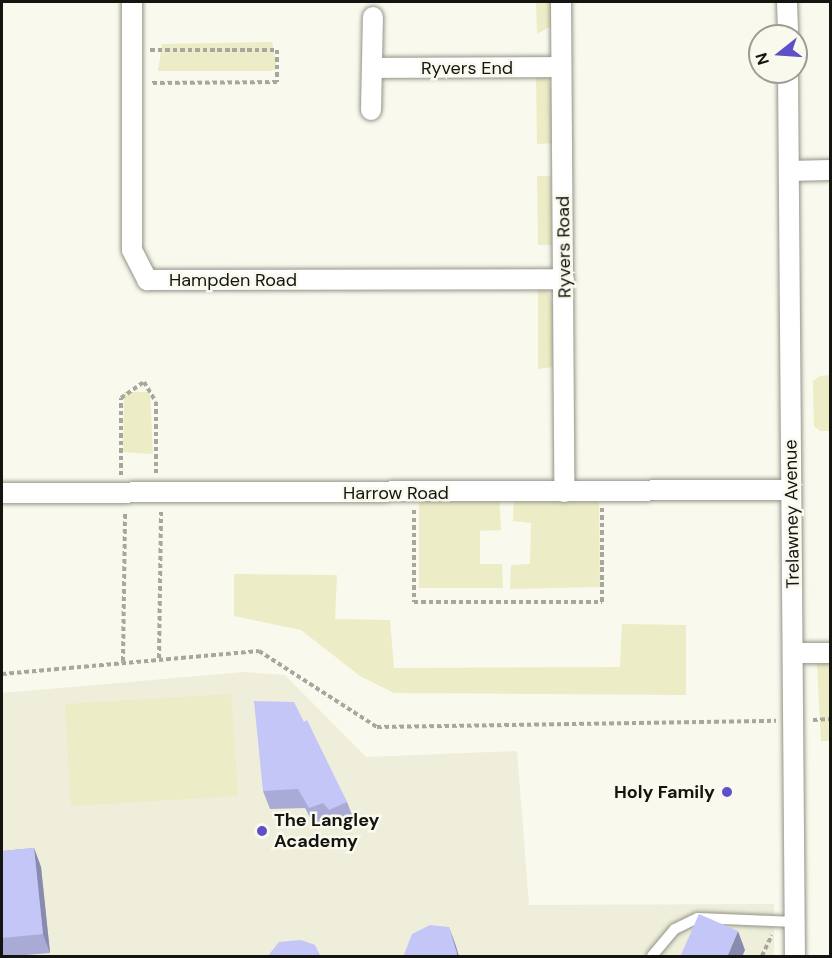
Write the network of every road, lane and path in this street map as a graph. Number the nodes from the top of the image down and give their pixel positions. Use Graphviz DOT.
graph roads {
  1 [pos="132,2"];
  2 [pos="561,2"];
  3 [pos="787,2"];
  4 [pos="373,17"];
  5 [pos="788,24"];
  6 [pos="131,50"];
  7 [pos="561,67"];
  8 [pos="372,68"];
  9 [pos="132,83"];
  10 [pos="788,84"];
  11 [pos="371,110"];
  12 [pos="831,170"];
  13 [pos="789,171"];
  14 [pos="564,279"];
  15 [pos="791,490"];
  16 [pos="564,492"];
  17 [pos="2,493"];
  18 [pos="123,493"];
  19 [pos="602,493"];
  20 [pos="159,494"];
  21 [pos="414,494"];
  22 [pos="793,653"];
  23 [pos="831,653"];
  24 [pos="159,658"];
  25 [pos="123,661"];
  26 [pos="2,674"];
  27 [pos="831,719"];
  28 [pos="805,720"];
  29 [pos="779,721"];
  30 [pos="796,922"];
  31 [pos="772,935"];
  32 [pos="652,957"];
  33 [pos="762,957"];
  34 [pos="795,957"];
  1 -- 6 [label="street, Hampden Road"];
  2 -- 7 [label="street, Ryvers Road"];
  3 -- 5 [label="street"];
  4 -- 8 [label="street"];
  6 -- 9 [label="street, Hampden Road"];
  6 -- 9 [label="path"];
  7 -- 8 [label="street, Ryvers End"];
  7 -- 14 [label="street, Ryvers Road"];
  8 -- 11 [label="street"];
  9 -- 14 [label="street, Hampden Road"];
  10 -- 13 [label="street, Trelawney Avenue"];
  12 -- 13 [label="street"];
  13 -- 15 [label="street, Trelawney Avenue"];
  14 -- 16 [label="street, Ryvers Road"];
  15 -- 19 [label="street, Harrow Road"];
  15 -- 22 [label="street, Trelawney Avenue"];
  16 -- 19 [label="street, Harrow Road"];
  16 -- 21 [label="street, Harrow Road"];
  17 -- 18 [label="street, Harrow Road"];
  18 -- 20 [label="street, Harrow Road"];
  18 -- 20 [label="path"];
  18 -- 25 [label="path"];
  19 -- 21 [label="path"];
  20 -- 21 [label="street, Harrow Road"];
  20 -- 24 [label="path"];
  22 -- 23 [label="street"];
  22 -- 30 [label="street, Trelawney Avenue"];
  24 -- 25 [label="path"];
  24 -- 29 [label="path"];
  25 -- 26 [label="path"];
  27 -- 28 [label="path"];
  30 -- 32 [label="lane"];
  30 -- 34 [label="street, Trelawney Avenue"];
  31 -- 33 [label="path"];
}
